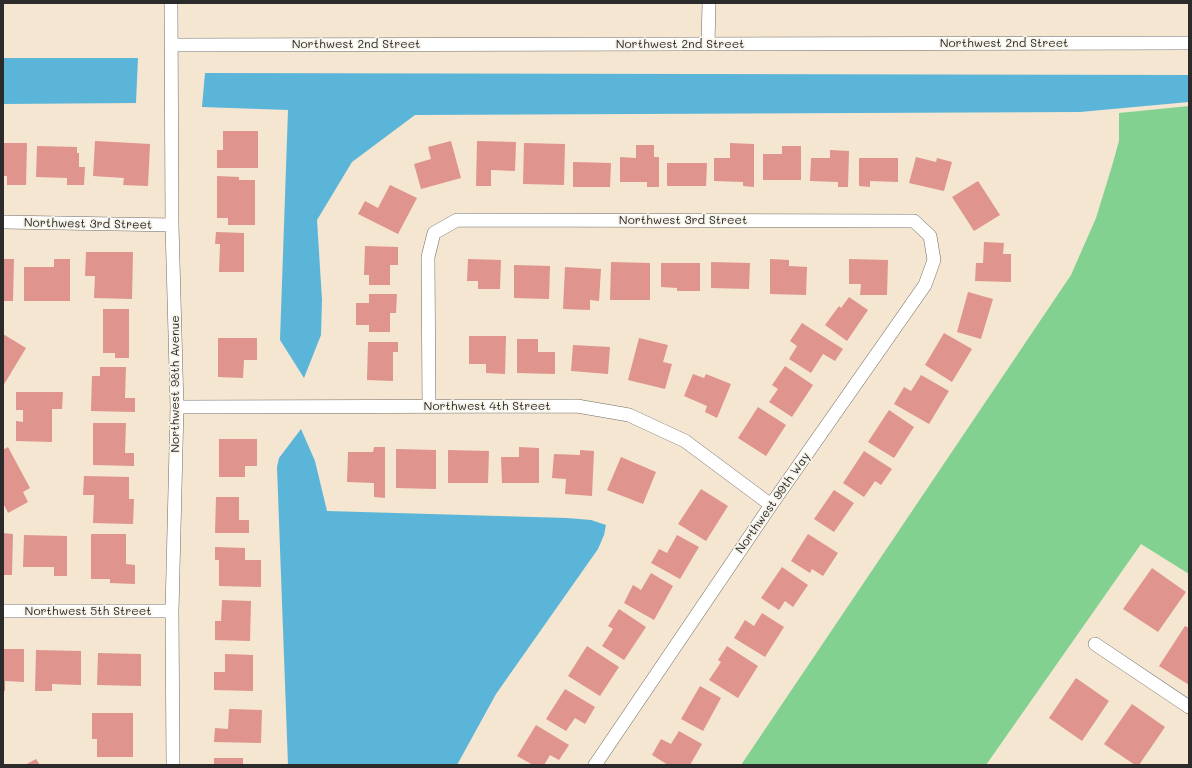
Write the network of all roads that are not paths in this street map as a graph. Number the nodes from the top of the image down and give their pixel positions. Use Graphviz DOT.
graph roads {
  1 [pos="171,3"];
  2 [pos="709,3"];
  3 [pos="1189,43"];
  4 [pos="171,44"];
  5 [pos="708,44"];
  6 [pos="3,222"];
  7 [pos="172,225"];
  8 [pos="930,236"];
  9 [pos="430,406"];
  10 [pos="177,407"];
  11 [pos="770,505"];
  12 [pos="3,611"];
  13 [pos="172,611"];
  14 [pos="1095,644"];
  15 [pos="1189,707"];
  16 [pos="173,765"];
  17 [pos="595,765"];
  1 -- 4 [label="street, Northwest 98th Avenue"];
  2 -- 5 [label="street"];
  3 -- 5 [label="street, Northwest 2nd Street"];
  4 -- 5 [label="street, Northwest 2nd Street"];
  4 -- 7 [label="street, Northwest 98th Avenue"];
  6 -- 7 [label="street, Northwest 3rd Street"];
  7 -- 10 [label="street, Northwest 98th Avenue"];
  8 -- 9 [label="street, Northwest 3rd Street"];
  8 -- 11 [label="street, Northwest 99th Way"];
  9 -- 10 [label="street, Northwest 4th Street"];
  9 -- 11 [label="street, Northwest 4th Street"];
  10 -- 13 [label="street, Northwest 98th Avenue"];
  11 -- 17 [label="street, Northwest 99th Way"];
  12 -- 13 [label="street, Northwest 5th Street"];
  13 -- 16 [label="street, Northwest 98th Avenue"];
  14 -- 15 [label="street"];
}
